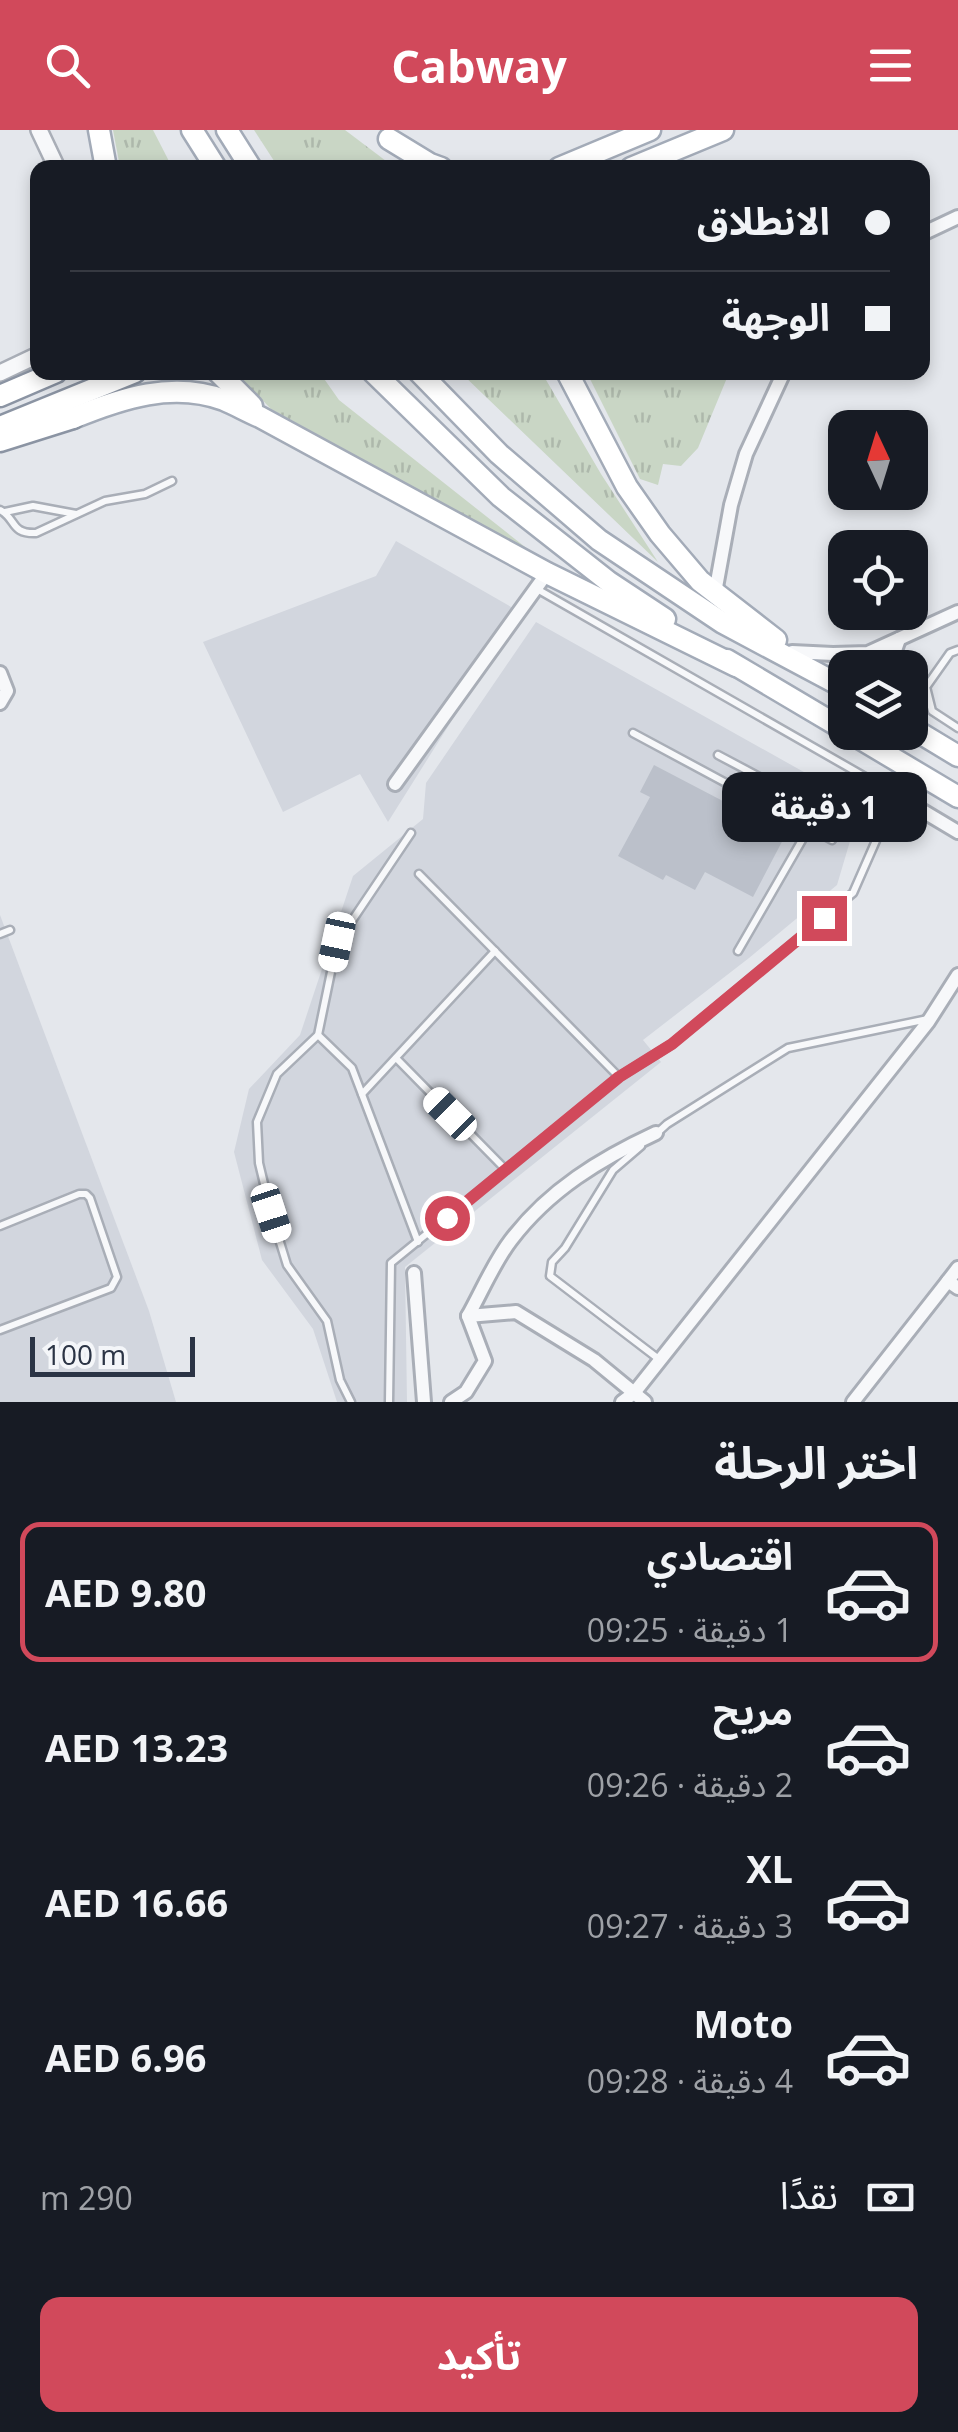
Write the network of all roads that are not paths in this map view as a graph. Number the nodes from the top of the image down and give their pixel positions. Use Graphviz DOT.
graph roads {
  1 [pos="40,130"];
  2 [pos="99,130"];
  3 [pos="192,130"];
  4 [pos="227,130"];
  5 [pos="650,130"];
  6 [pos="723,130"];
  7 [pos="382,134"];
  8 [pos="53,160"];
  9 [pos="105,160"];
  10 [pos="211,160"];
  11 [pos="246,160"];
  12 [pos="409,160"];
  13 [pos="424,160"];
  14 [pos="576,160"];
  15 [pos="650,160"];
  16 [pos="958,217"];
  17 [pos="930,230"];
  18 [pos="30,359"];
  19 [pos="0,372"];
  20 [pos="30,378"];
  21 [pos="35,380"];
  22 [pos="115,380"];
  23 [pos="224,380"];
  24 [pos="382,380"];
  25 [pos="427,380"];
  26 [pos="571,380"];
  27 [pos="780,380"];
  28 [pos="0,386"];
  29 [pos="0,396"];
  30 [pos="73,418"];
  31 [pos="275,425"];
  32 [pos="0,427"];
  33 [pos="0,442"];
  34 [pos="0,450"];
  35 [pos="172,481"];
  36 [pos="2,512"];
  37 [pos="76,514"];
  38 [pos="542,580"];
  39 [pos="715,593"];
  40 [pos="958,612"];
  41 [pos="899,639"];
  42 [pos="895,650"];
  43 [pos="958,650"];
  44 [pos="792,652"];
  45 [pos="736,666"];
  46 [pos="817,671"];
  47 [pos="0,673"];
  48 [pos="828,678"];
  49 [pos="0,703"];
  50 [pos="828,720"];
  51 [pos="958,728"];
  52 [pos="634,734"];
  53 [pos="928,738"];
  54 [pos="878,750"];
  55 [pos="718,755"];
  56 [pos="958,756"];
  57 [pos="905,767"];
  58 [pos="394,784"];
  59 [pos="896,795"];
  60 [pos="958,797"];
  61 [pos="814,830"];
  62 [pos="958,832"];
  63 [pos="412,833"];
  64 [pos="832,840"];
  65 [pos="418,874"];
  66 [pos="10,930"];
  67 [pos="0,934"];
  68 [pos="495,951"];
  69 [pos="738,952"];
  70 [pos="958,974"];
  71 [pos="930,1019"];
  72 [pos="318,1035"];
  73 [pos="396,1058"];
  74 [pos="619,1077"];
  75 [pos="362,1094"];
  76 [pos="656,1134"];
  77 [pos="506,1169"];
  78 [pos="0,1226"];
  79 [pos="418,1242"];
  80 [pos="958,1268"];
  81 [pos="414,1273"];
  82 [pos="953,1285"];
  83 [pos="468,1316"];
  84 [pos="0,1330"];
  85 [pos="660,1360"];
  86 [pos="634,1399"];
  87 [pos="351,1402"];
  88 [pos="389,1402"];
  89 [pos="424,1402"];
  90 [pos="451,1402"];
  91 [pos="853,1402"];
  1 -- 8 [label="street"];
  2 -- 9 [label="main road"];
  3 -- 10 [label="main road"];
  4 -- 11 [label="main road"];
  5 -- 14 [label="main road"];
  6 -- 15 [label="main road"];
  7 -- 12 [label="main road"];
  7 -- 13 [label="main road"];
  16 -- 17 [label="street"];
  18 -- 19 [label="street"];
  20 -- 28 [label="main road"];
  21 -- 29 [label="main road"];
  22 -- 32 [label="main road"];
  23 -- 31 [label="main road"];
  24 -- 45 [label="main road"];
  25 -- 46 [label="main road"];
  26 -- 39 [label="main road"];
  27 -- 39 [label="street"];
  30 -- 31 [label="main road"];
  30 -- 33 [label="main road"];
  30 -- 34 [label="street"];
  31 -- 38 [label="main road"];
  35 -- 37 [label="lane"];
  36 -- 37 [label="lane"];
  36 -- 37 [label="lane"];
  38 -- 45 [label="main road"];
  38 -- 58 [label="street"];
  38 -- 59 [label="lane"];
  39 -- 44 [label="main road"];
  40 -- 41 [label="street"];
  41 -- 42 [label="street"];
  41 -- 44 [label="street"];
  43 -- 51 [label="lane"];
  44 -- 46 [label="main road"];
  45 -- 50 [label="main road"];
  46 -- 48 [label="main road"];
  47 -- 49 [label="street"];
  52 -- 61 [label="lane"];
  53 -- 56 [label="main road"];
  54 -- 57 [label="main road"];
  55 -- 61 [label="lane"];
  57 -- 59 [label="lane"];
  57 -- 60 [label="main road"];
  59 -- 62 [label="street"];
  59 -- 74 [label="lane"];
  61 -- 64 [label="lane"];
  61 -- 69 [label="lane"];
  63 -- 72 [label="lane"];
  65 -- 68 [label="lane"];
  66 -- 67 [label="lane"];
  68 -- 73 [label="lane"];
  68 -- 74 [label="lane"];
  70 -- 71 [label="street"];
  71 -- 76 [label="lane"];
  71 -- 85 [label="street"];
  72 -- 75 [label="lane"];
  72 -- 87 [label="lane"];
  73 -- 75 [label="lane"];
  73 -- 77 [label="lane"];
  74 -- 77 [label="lane"];
  75 -- 79 [label="lane"];
  76 -- 83 [label="street"];
  76 -- 85 [label="lane"];
  77 -- 79 [label="lane"];
  78 -- 84 [label="lane"];
  79 -- 88 [label="lane"];
  80 -- 82 [label="street"];
  81 -- 89 [label="street"];
  82 -- 91 [label="street"];
  83 -- 86 [label="street"];
  83 -- 90 [label="street"];
  85 -- 86 [label="street"];
}
